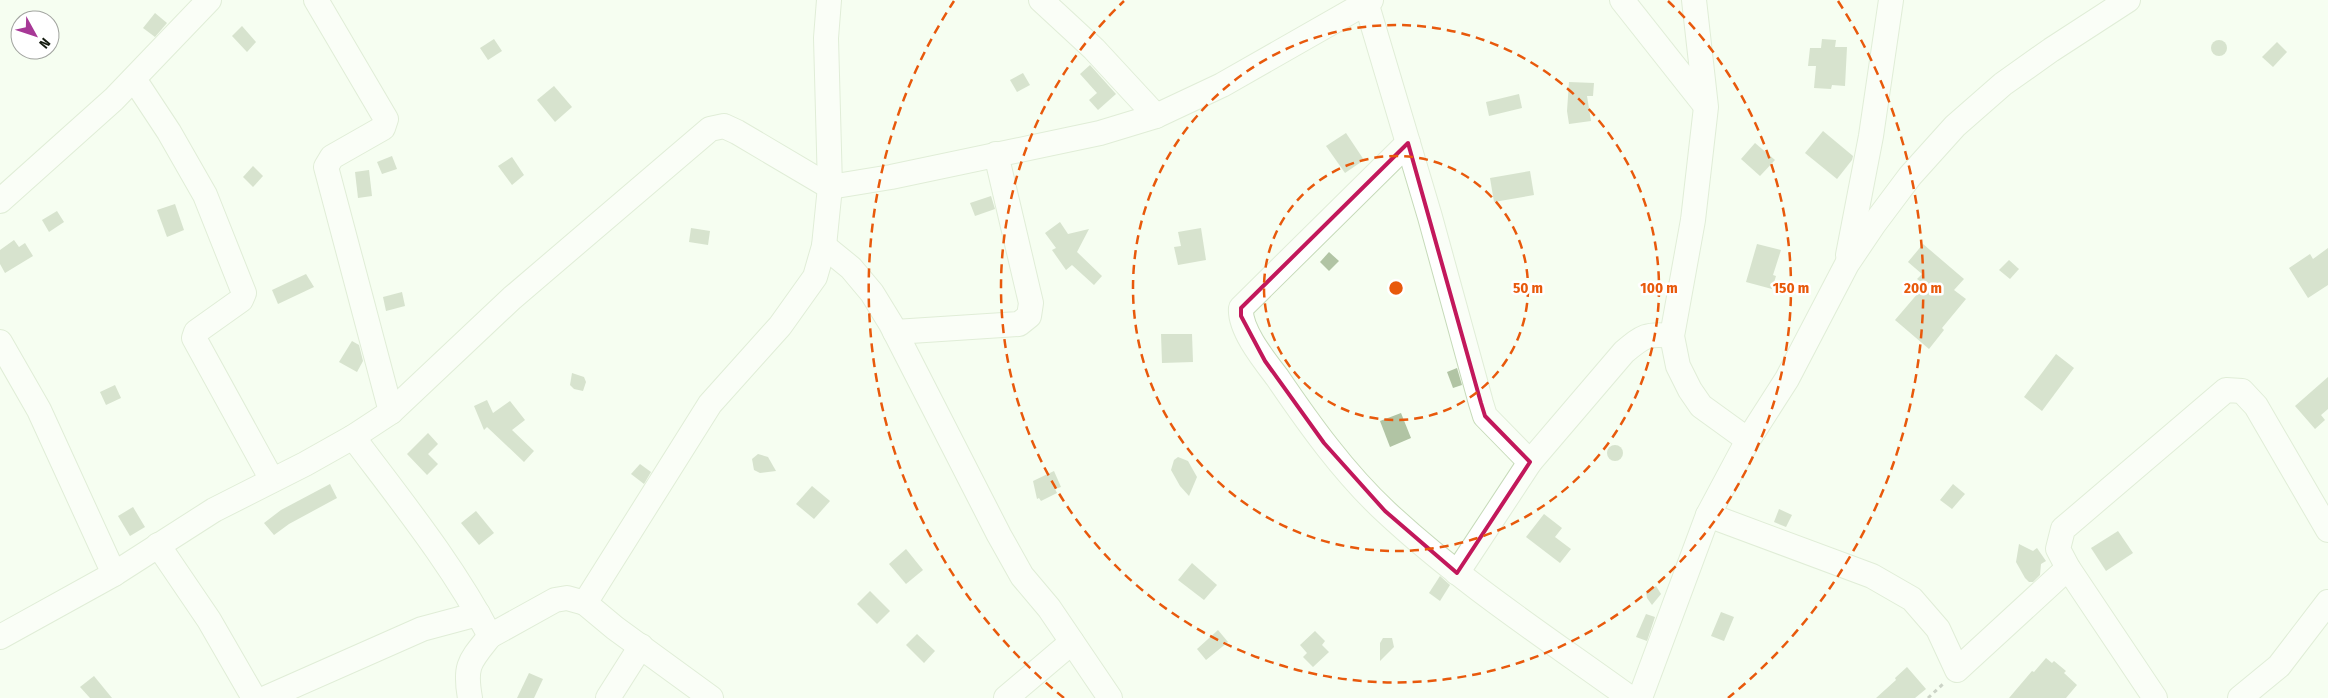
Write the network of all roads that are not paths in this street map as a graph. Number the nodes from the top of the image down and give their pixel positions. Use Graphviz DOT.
graph roads {
  1 [pos="209,0"];
  2 [pos="316,0"];
  3 [pos="829,0"];
  4 [pos="1041,0"];
  5 [pos="1622,0"];
  6 [pos="1694,0"];
  7 [pos="1891,0"];
  8 [pos="2128,0"];
  9 [pos="1368,1"];
  10 [pos="134,79"];
  11 [pos="1706,107"];
  12 [pos="1156,116"];
  13 [pos="1408,144"];
  14 [pos="996,154"];
  15 [pos="830,186"];
  16 [pos="0,201"];
  17 [pos="824,246"];
  18 [pos="1846,264"];
  19 [pos="895,332"];
  20 [pos="1672,336"];
  21 [pos="0,342"];
  22 [pos="391,412"];
  23 [pos="353,437"];
  24 [pos="1748,440"];
  25 [pos="1530,462"];
  26 [pos="272,480"];
  27 [pos="1708,515"];
  28 [pos="2328,530"];
  29 [pos="158,545"];
  30 [pos="2068,568"];
  31 [pos="1457,573"];
  32 [pos="114,574"];
  33 [pos="2328,602"];
  34 [pos="585,603"];
  35 [pos="478,614"];
  36 [pos="490,636"];
  37 [pos="0,637"];
  38 [pos="1072,642"];
  39 [pos="641,646"];
  40 [pos="2279,666"];
  41 [pos="254,698"];
  42 [pos="266,698"];
  43 [pos="470,698"];
  44 [pos="608,698"];
  45 [pos="711,698"];
  46 [pos="1006,698"];
  47 [pos="1110,698"];
  48 [pos="1630,698"];
  49 [pos="1640,698"];
  50 [pos="2155,698"];
  51 [pos="2240,698"];
  52 [pos="2264,698"];
  1 -- 10 [label="street"];
  2 -- 22 [label="street"];
  3 -- 15 [label="street"];
  4 -- 12 [label="street"];
  5 -- 11 [label="street"];
  6 -- 11 [label="street"];
  7 -- 18 [label="street"];
  8 -- 18 [label="street"];
  9 -- 12 [label="street"];
  9 -- 13 [label="street"];
  10 -- 16 [label="street"];
  10 -- 26 [label="street"];
  11 -- 20 [label="street"];
  12 -- 14 [label="street"];
  13 -- 25 [label="street"];
  13 -- 31 [label="street"];
  14 -- 15 [label="street"];
  14 -- 19 [label="street"];
  15 -- 17 [label="street"];
  15 -- 22 [label="street"];
  17 -- 19 [label="street"];
  17 -- 34 [label="street"];
  18 -- 24 [label="street"];
  19 -- 38 [label="street"];
  20 -- 24 [label="street"];
  20 -- 25 [label="street"];
  21 -- 32 [label="street"];
  22 -- 23 [label="street"];
  23 -- 26 [label="street"];
  23 -- 35 [label="street"];
  24 -- 27 [label="street"];
  25 -- 31 [label="street"];
  26 -- 29 [label="street"];
  27 -- 30 [label="street"];
  27 -- 49 [label="street"];
  28 -- 30 [label="street"];
  29 -- 32 [label="street"];
  29 -- 41 [label="street"];
  30 -- 50 [label="street"];
  31 -- 48 [label="street"];
  32 -- 37 [label="street"];
  33 -- 40 [label="street"];
  34 -- 36 [label="street"];
  34 -- 39 [label="street"];
  35 -- 36 [label="street"];
  35 -- 42 [label="street"];
  36 -- 43 [label="street"];
  38 -- 46 [label="street"];
  38 -- 47 [label="street"];
  39 -- 44 [label="street"];
  39 -- 45 [label="street"];
  40 -- 51 [label="street"];
  40 -- 52 [label="street"];
}
